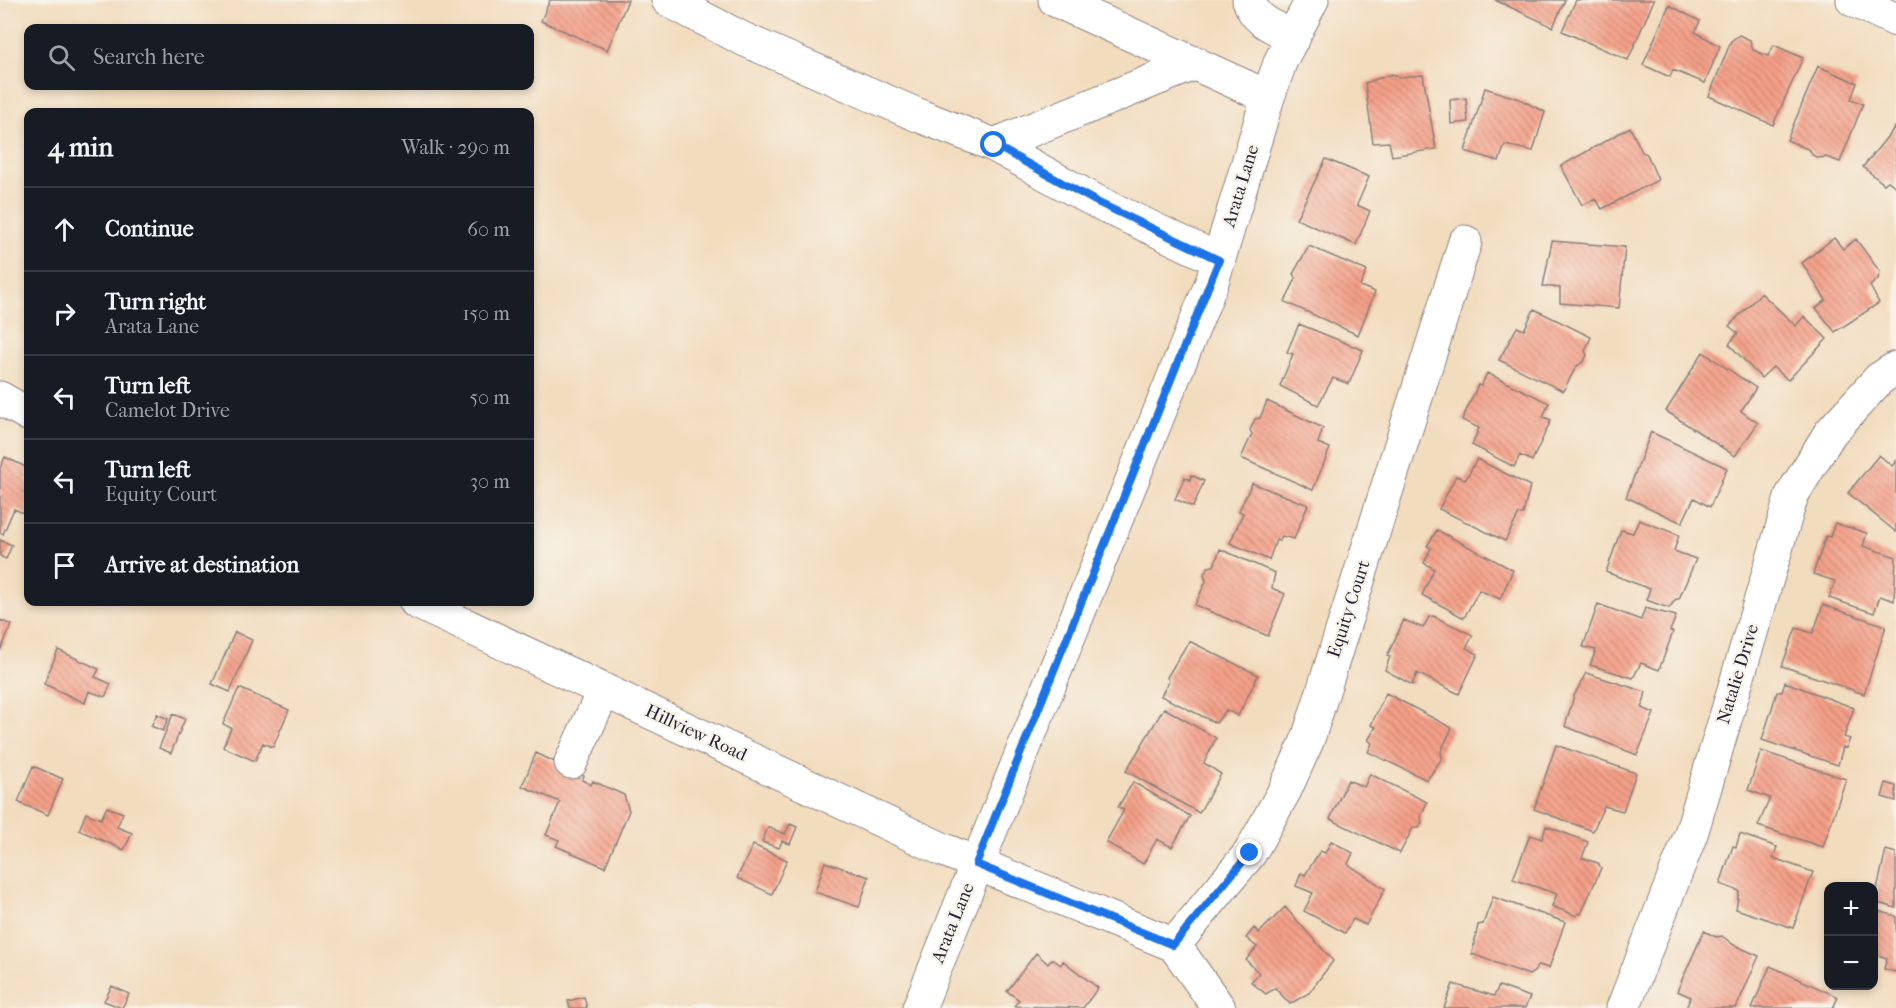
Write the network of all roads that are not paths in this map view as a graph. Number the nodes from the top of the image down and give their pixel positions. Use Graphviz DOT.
graph roads {
  1 [pos="668,0"];
  2 [pos="1055,0"];
  3 [pos="1249,0"];
  4 [pos="1312,0"];
  5 [pos="1853,0"];
  6 [pos="1896,20"];
  7 [pos="1293,36"];
  8 [pos="1196,63"];
  9 [pos="1268,97"];
  10 [pos="994,145"];
  11 [pos="1465,242"];
  12 [pos="1219,260"];
  13 [pos="1896,368"];
  14 [pos="0,398"];
  15 [pos="24,412"];
  16 [pos="425,606"];
  17 [pos="604,690"];
  18 [pos="571,762"];
  19 [pos="976,864"];
  20 [pos="1173,945"];
  21 [pos="919,1008"];
  22 [pos="1219,1008"];
  23 [pos="1623,1008"];
  1 -- 10 [label="street"];
  2 -- 8 [label="street"];
  3 -- 7 [label="street"];
  4 -- 7 [label="street, Arata Lane"];
  5 -- 6 [label="street"];
  7 -- 9 [label="street, Arata Lane"];
  8 -- 9 [label="street"];
  8 -- 10 [label="street"];
  9 -- 12 [label="street, Arata Lane"];
  10 -- 12 [label="street"];
  11 -- 20 [label="street, Equity Court"];
  12 -- 19 [label="street, Arata Lane"];
  13 -- 23 [label="street, Natalie Drive"];
  14 -- 15 [label="street"];
  16 -- 17 [label="street, Hillview Road"];
  17 -- 18 [label="street"];
  17 -- 19 [label="street, Hillview Road"];
  19 -- 20 [label="street, Hillview Road"];
  19 -- 21 [label="street, Arata Lane"];
  20 -- 22 [label="street"];
}
